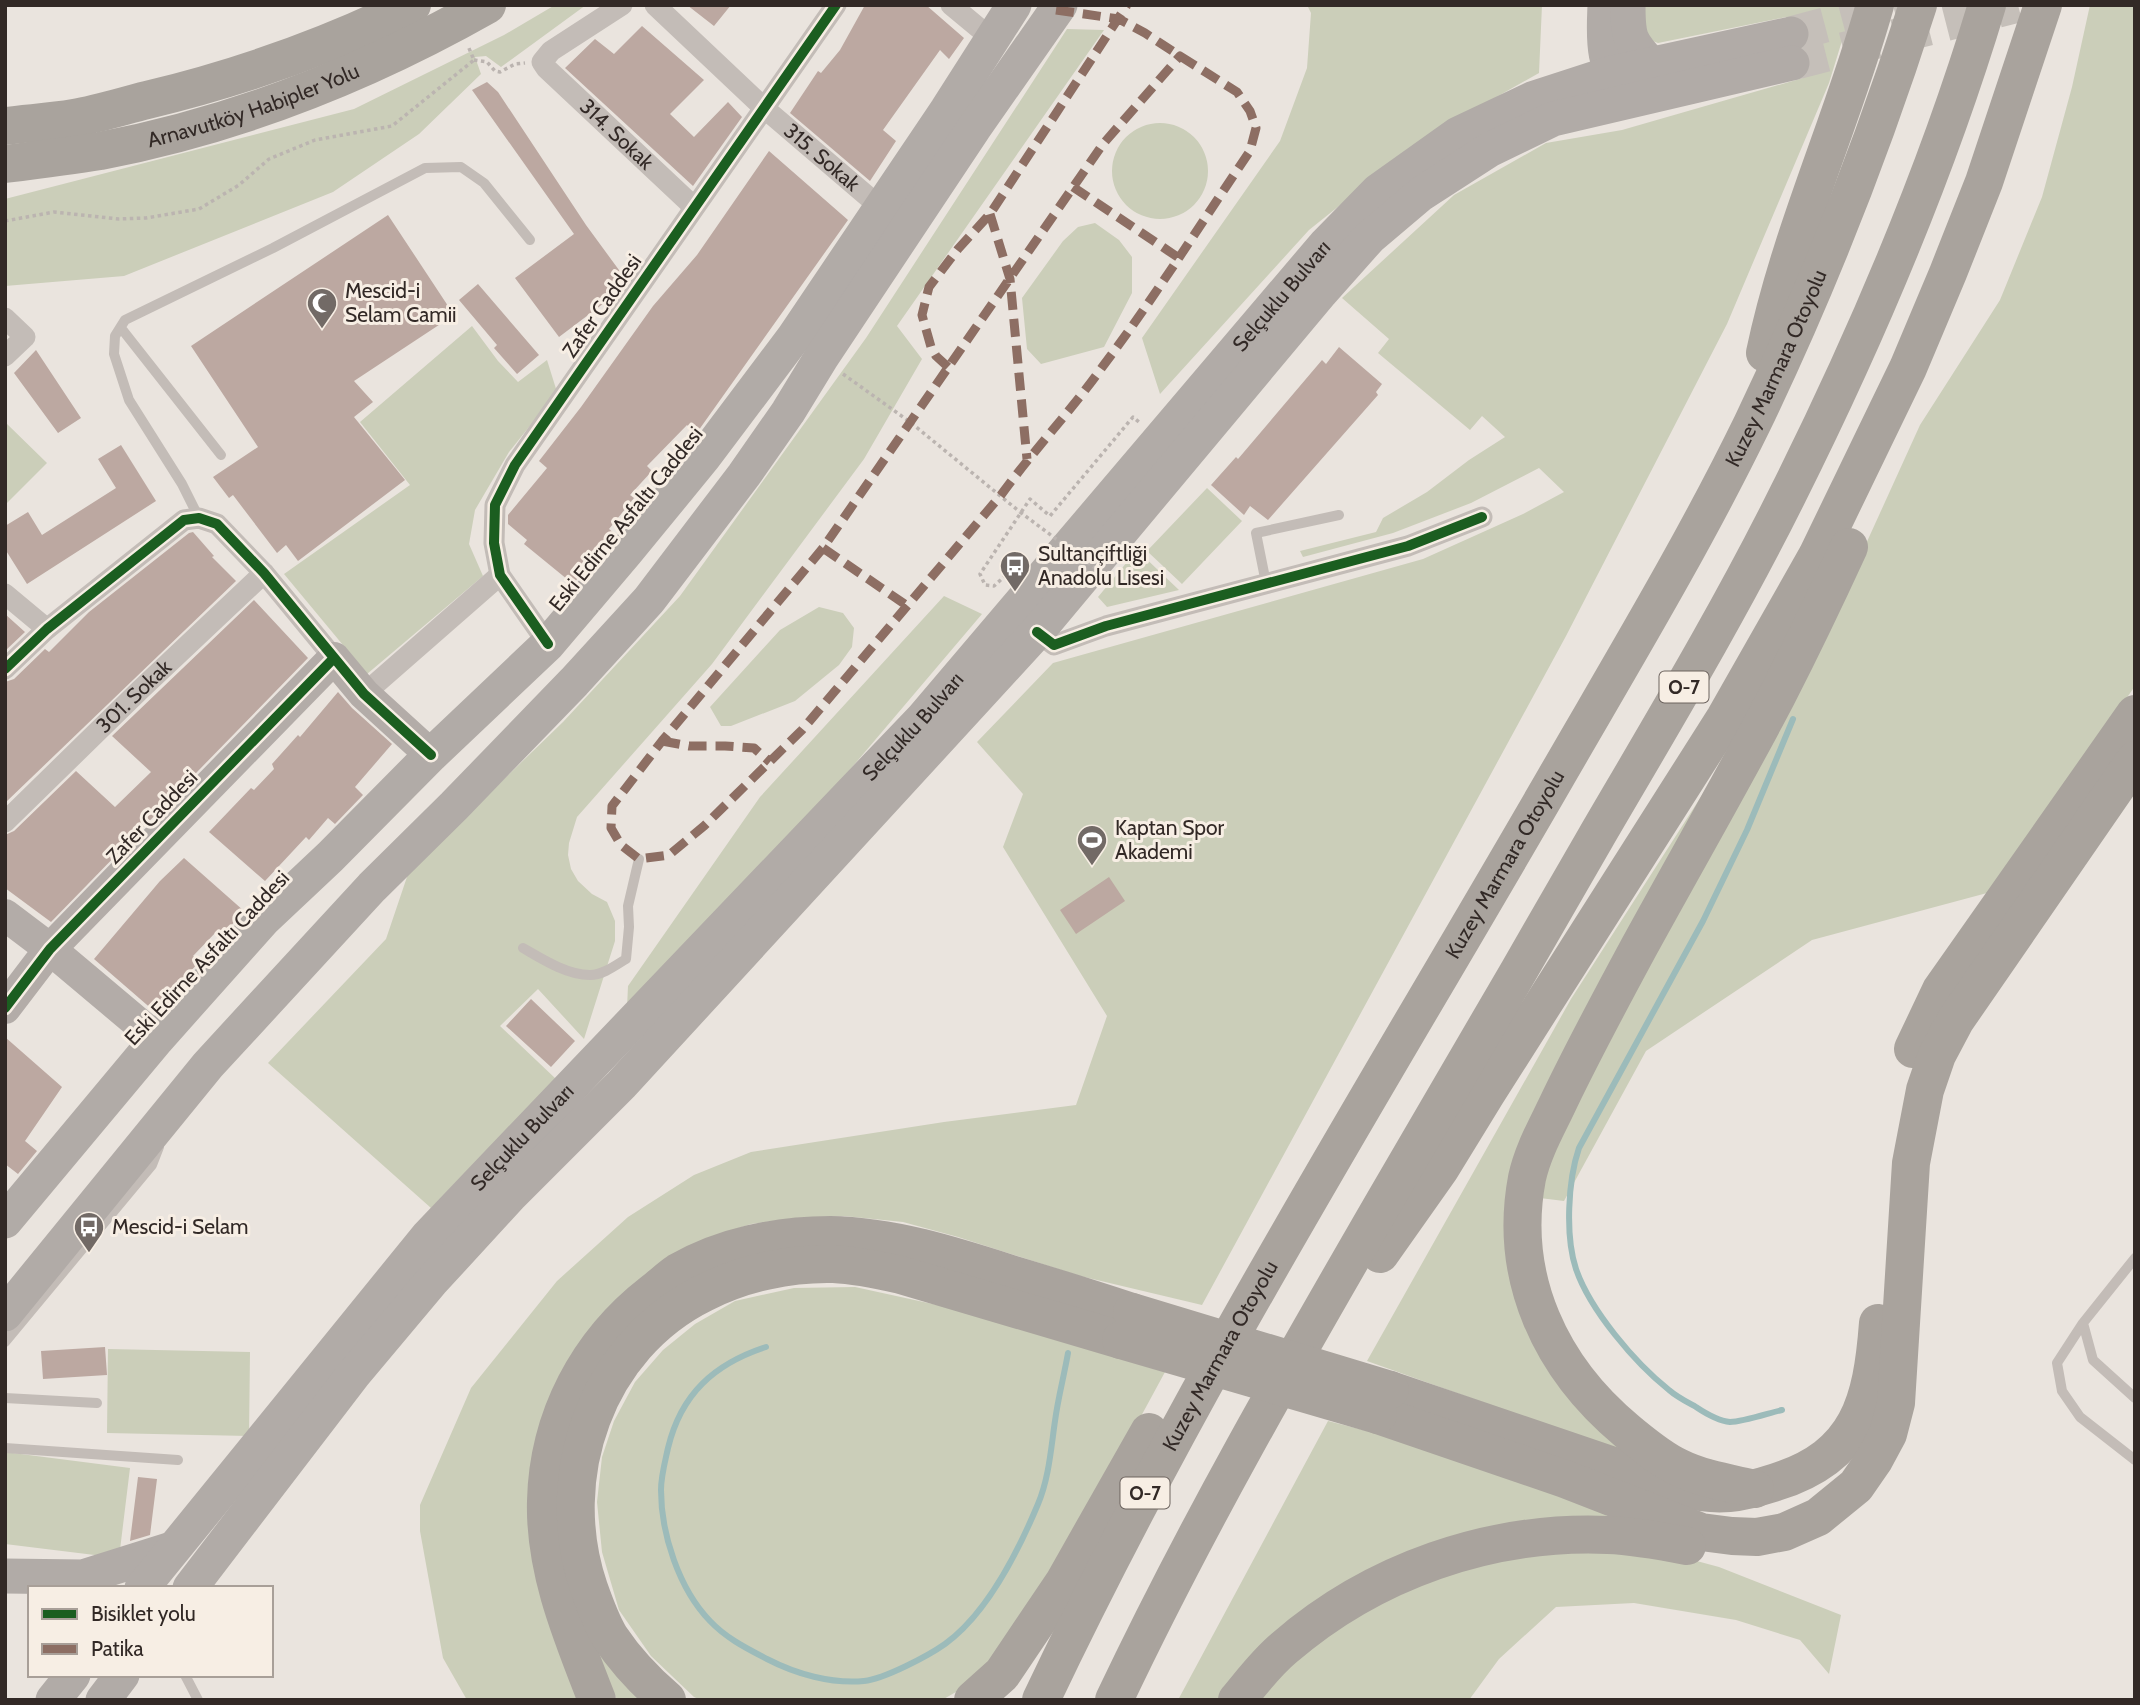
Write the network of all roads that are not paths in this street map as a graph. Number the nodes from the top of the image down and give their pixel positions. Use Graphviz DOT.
graph roads {
  1 [pos="412,5"];
  2 [pos="622,5"];
  3 [pos="655,5"];
  4 [pos="836,5"];
  5 [pos="950,5"];
  6 [pos="1014,5"];
  7 [pos="1060,5"];
  8 [pos="1605,5"];
  9 [pos="1628,5"];
  10 [pos="1875,5"];
  11 [pos="1918,5"];
  12 [pos="1987,5"];
  13 [pos="2042,5"];
  14 [pos="472,14"];
  15 [pos="992,39"];
  16 [pos="1651,64"];
  17 [pos="1612,73"];
  18 [pos="1644,98"];
  19 [pos="764,108"];
  20 [pos="5,125"];
  21 [pos="102,150"];
  22 [pos="5,164"];
  23 [pos="5,182"];
  24 [pos="694,207"];
  25 [pos="880,207"];
  26 [pos="530,240"];
  27 [pos="1948,273"];
  28 [pos="5,318"];
  29 [pos="121,328"];
  30 [pos="5,356"];
  31 [pos="1750,429"];
  32 [pos="221,455"];
  33 [pos="1339,515"];
  34 [pos="1482,517"];
  35 [pos="199,518"];
  36 [pos="264,573"];
  37 [pos="500,575"];
  38 [pos="1266,583"];
  39 [pos="5,594"];
  40 [pos="47,629"];
  41 [pos="1037,632"];
  42 [pos="548,644"];
  43 [pos="334,658"];
  44 [pos="5,668"];
  45 [pos="364,694"];
  46 [pos="2135,715"];
  47 [pos="431,755"];
  48 [pos="2135,760"];
  49 [pos="5,822"];
  50 [pos="639,859"];
  51 [pos="5,915"];
  52 [pos="523,948"];
  53 [pos="50,949"];
  54 [pos="5,1008"];
  55 [pos="156,1040"];
  56 [pos="175,1104"];
  57 [pos="5,1221"];
  58 [pos="2135,1258"];
  59 [pos="1258,1290"];
  60 [pos="5,1314"];
  61 [pos="2083,1323"];
  62 [pos="1127,1326"];
  63 [pos="1308,1333"];
  64 [pos="5,1342"];
  65 [pos="5,1398"];
  66 [pos="2135,1398"];
  67 [pos="1384,1402"];
  68 [pos="97,1403"];
  69 [pos="5,1448"];
  70 [pos="178,1460"];
  71 [pos="2135,1460"];
  72 [pos="1755,1489"];
  73 [pos="1784,1532"];
  74 [pos="172,1549"];
  75 [pos="5,1576"];
  76 [pos="144,1586"];
  77 [pos="192,1586"];
  78 [pos="5,1598"];
  79 [pos="28,1600"];
  80 [pos="71,1677"];
  81 [pos="120,1677"];
  82 [pos="186,1677"];
  83 [pos="53,1700"];
  84 [pos="103,1700"];
  85 [pos="198,1700"];
  86 [pos="597,1700"];
  87 [pos="667,1700"];
  88 [pos="973,1700"];
  89 [pos="1041,1700"];
  90 [pos="1114,1700"];
  91 [pos="1237,1700"];
  1 -- 20 [label="highway, Arnavutköy Habipler Yolu"];
  2 -- 24 [label="street, 314. Sokak"];
  3 -- 19 [label="street, 315. Sokak"];
  4 -- 19 [label="street, Zafer Caddesi"];
  5 -- 15 [label="street"];
  6 -- 15 [label="main road, Eski Edirne Asfaltı Caddesi"];
  7 -- 56 [label="main road"];
  8 -- 17 [label="main road"];
  9 -- 16 [label="main road"];
  10 -- 31 [label="highway"];
  11 -- 31 [label="highway, Kuzey Marmara Otoyolu / O-7"];
  12 -- 63 [label="highway, O-7"];
  13 -- 27 [label="highway"];
  14 -- 21 [label="highway, Arnavutköy Habipler Yolu"];
  15 -- 25 [label="main road, Eski Edirne Asfaltı Caddesi"];
  16 -- 17 [label="main road, Selçuklu Bulvarı"];
  16 -- 18 [label="main road, Selçuklu Bulvarı"];
  17 -- 18 [label="main road"];
  17 -- 74 [label="main road, Selçuklu Bulvarı"];
  18 -- 41 [label="main road, Selçuklu Bulvarı"];
  19 -- 24 [label="street, Zafer Caddesi"];
  19 -- 25 [label="street, 315. Sokak"];
  21 -- 22 [label="highway, Arnavutköy Habipler Yolu"];
  21 -- 23 [label="main road"];
  24 -- 37 [label="street, Zafer Caddesi"];
  25 -- 42 [label="main road, Eski Edirne Asfaltı Caddesi"];
  26 -- 29 [label="lane"];
  27 -- 63 [label="highway"];
  27 -- 72 [label="highway"];
  28 -- 30 [label="street"];
  29 -- 32 [label="lane"];
  29 -- 35 [label="lane"];
  31 -- 59 [label="highway, Kuzey Marmara Otoyolu / O-7"];
  33 -- 38 [label="lane"];
  34 -- 38 [label="street"];
  35 -- 36 [label="street"];
  35 -- 40 [label="street"];
  36 -- 43 [label="street"];
  36 -- 49 [label="street, 301. Sokak"];
  37 -- 42 [label="street, Zafer Caddesi"];
  37 -- 45 [label="street"];
  38 -- 41 [label="street"];
  39 -- 40 [label="street"];
  40 -- 44 [label="street"];
  41 -- 77 [label="main road, Selçuklu Bulvarı"];
  42 -- 47 [label="main road, Eski Edirne Asfaltı Caddesi"];
  43 -- 45 [label="street"];
  43 -- 53 [label="street, Zafer Caddesi"];
  45 -- 47 [label="street"];
  46 -- 72 [label="highway"];
  47 -- 55 [label="main road, Eski Edirne Asfaltı Caddesi"];
  48 -- 73 [label="highway"];
  50 -- 52 [label="lane"];
  51 -- 53 [label="street"];
  53 -- 54 [label="street, Zafer Caddesi"];
  53 -- 55 [label="street"];
  55 -- 57 [label="main road, Eski Edirne Asfaltı Caddesi"];
  56 -- 60 [label="main road"];
  56 -- 64 [label="lane"];
  58 -- 61 [label="lane"];
  59 -- 88 [label="highway"];
  59 -- 89 [label="highway, Kuzey Marmara Otoyolu / O-7"];
  61 -- 66 [label="lane"];
  61 -- 71 [label="lane"];
  62 -- 67 [label="highway, bridge"];
  62 -- 86 [label="highway"];
  62 -- 87 [label="highway"];
  63 -- 90 [label="highway, O-7"];
  65 -- 68 [label="lane"];
  67 -- 72 [label="highway"];
  67 -- 73 [label="highway"];
  69 -- 70 [label="lane"];
  73 -- 91 [label="highway"];
  74 -- 75 [label="main road"];
  74 -- 76 [label="main road, Selçuklu Bulvarı"];
  78 -- 79 [label="main road"];
  80 -- 83 [label="main road"];
  81 -- 84 [label="main road"];
  82 -- 85 [label="lane"];
}
